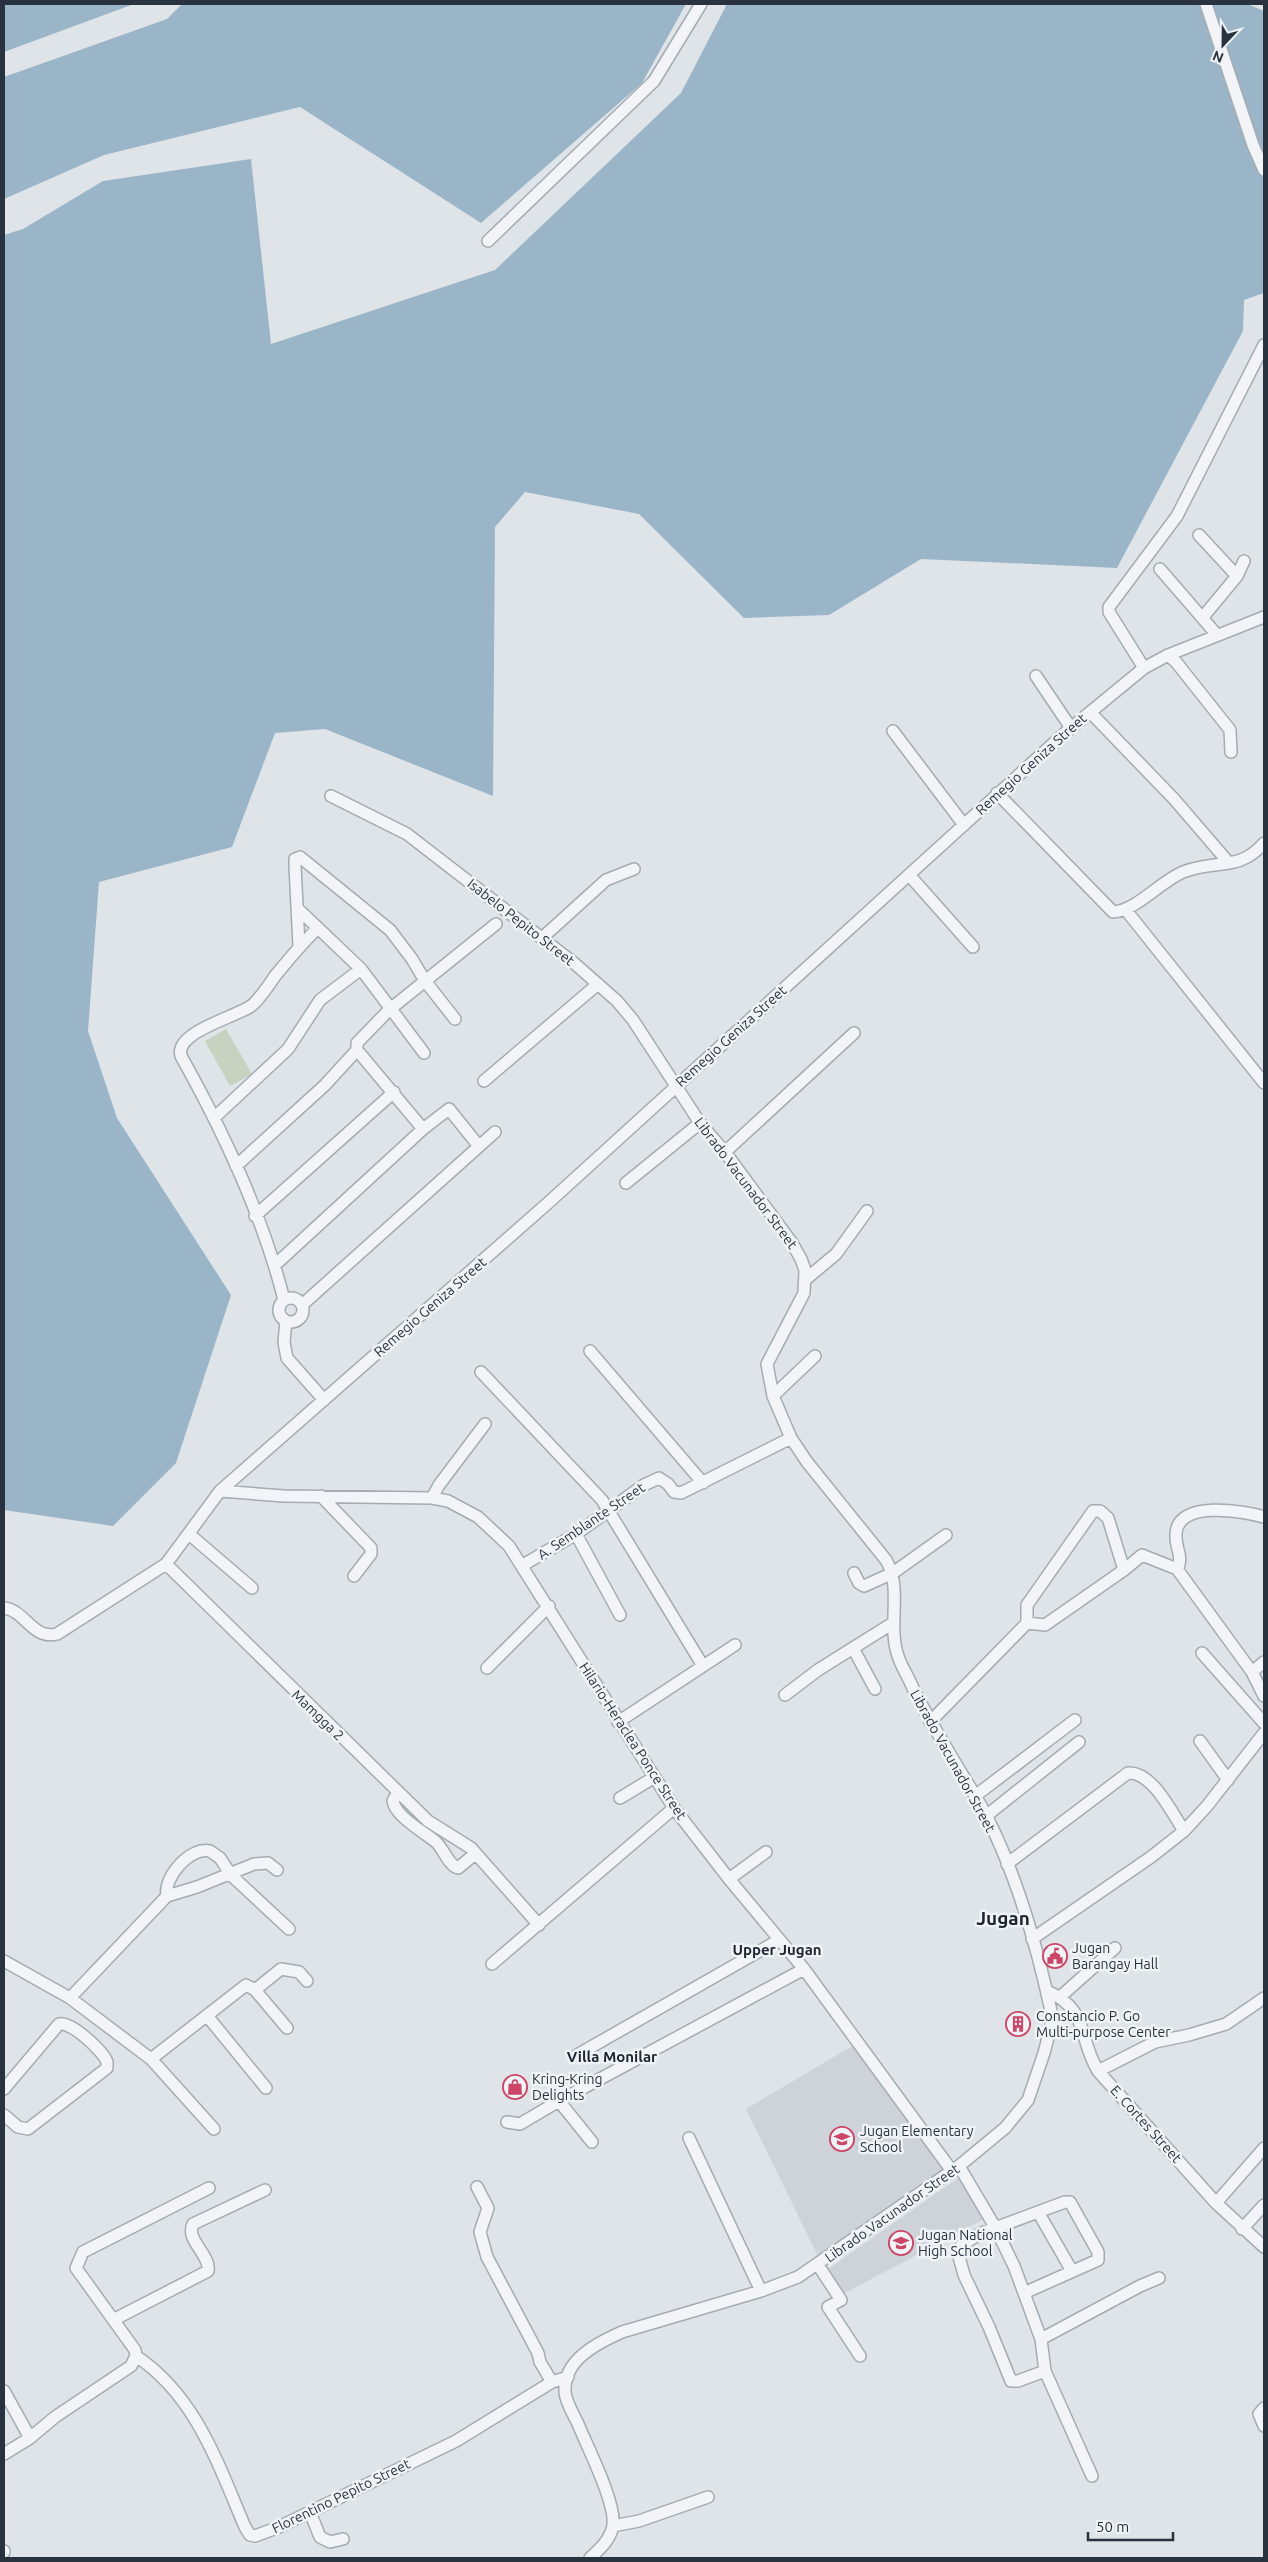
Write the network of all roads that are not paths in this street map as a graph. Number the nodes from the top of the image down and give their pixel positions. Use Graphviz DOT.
graph roads {
  1 [pos="700,4"];
  2 [pos="1206,4"];
  3 [pos="1264,170"];
  4 [pos="488,241"];
  5 [pos="1264,345"];
  6 [pos="1199,535"];
  7 [pos="1244,561"];
  8 [pos="1160,568"];
  9 [pos="1237,576"];
  10 [pos="1203,617"];
  11 [pos="1264,617"];
  12 [pos="1217,635"];
  13 [pos="1168,655"];
  14 [pos="1144,668"];
  15 [pos="1036,676"];
  16 [pos="1090,712"];
  17 [pos="1071,728"];
  18 [pos="893,731"];
  19 [pos="1231,752"];
  20 [pos="997,793"];
  21 [pos="331,796"];
  22 [pos="964,825"];
  23 [pos="1264,843"];
  24 [pos="1229,863"];
  25 [pos="634,869"];
  26 [pos="910,876"];
  27 [pos="298,909"];
  28 [pos="1125,909"];
  29 [pos="496,924"];
  30 [pos="318,928"];
  31 [pos="542,938"];
  32 [pos="299,946"];
  33 [pos="973,947"];
  34 [pos="361,970"];
  35 [pos="425,981"];
  36 [pos="598,984"];
  37 [pos="389,1010"];
  38 [pos="455,1019"];
  39 [pos="854,1033"];
  40 [pos="357,1050"];
  41 [pos="424,1052"];
  42 [pos="484,1081"];
  43 [pos="1264,1083"];
  44 [pos="676,1086"];
  45 [pos="394,1092"];
  46 [pos="215,1117"];
  47 [pos="700,1123"];
  48 [pos="423,1129"];
  49 [pos="494,1132"];
  50 [pos="478,1145"];
  51 [pos="725,1152"];
  52 [pos="236,1166"];
  53 [pos="626,1183"];
  54 [pos="867,1211"];
  55 [pos="255,1216"];
  56 [pos="275,1265"];
  57 [pos="806,1279"];
  58 [pos="284,1300"];
  59 [pos="302,1305"];
  60 [pos="286,1322"];
  61 [pos="590,1351"];
  62 [pos="815,1356"];
  63 [pos="481,1372"];
  64 [pos="773,1396"];
  65 [pos="324,1400"];
  66 [pos="485,1424"];
  67 [pos="791,1438"];
  68 [pos="702,1483"];
  69 [pos="220,1491"];
  70 [pos="321,1496"];
  71 [pos="432,1498"];
  72 [pos="610,1510"];
  73 [pos="1264,1517"];
  74 [pos="189,1534"];
  75 [pos="576,1534"];
  76 [pos="946,1535"];
  77 [pos="166,1564"];
  78 [pos="523,1565"];
  79 [pos="1177,1569"];
  80 [pos="1124,1570"];
  81 [pos="854,1573"];
  82 [pos="893,1574"];
  83 [pos="354,1576"];
  84 [pos="252,1588"];
  85 [pos="549,1606"];
  86 [pos="4,1608"];
  87 [pos="620,1614"];
  88 [pos="893,1623"];
  89 [pos="1027,1623"];
  90 [pos="735,1645"];
  91 [pos="853,1648"];
  92 [pos="1202,1653"];
  93 [pos="1264,1662"];
  94 [pos="703,1666"];
  95 [pos="487,1668"];
  96 [pos="1252,1672"];
  97 [pos="874,1689"];
  98 [pos="785,1695"];
  99 [pos="1264,1696"];
  100 [pos="1075,1720"];
  101 [pos="618,1722"];
  102 [pos="930,1722"];
  103 [pos="1264,1723"];
  104 [pos="1264,1732"];
  105 [pos="1200,1741"];
  106 [pos="1079,1742"];
  107 [pos="653,1778"];
  108 [pos="1228,1780"];
  109 [pos="398,1792"];
  110 [pos="975,1796"];
  111 [pos="620,1798"];
  112 [pos="674,1808"];
  113 [pos="986,1816"];
  114 [pos="1184,1831"];
  115 [pos="766,1852"];
  116 [pos="475,1854"];
  117 [pos="1007,1864"];
  118 [pos="277,1870"];
  119 [pos="231,1875"];
  120 [pos="728,1879"];
  121 [pos="167,1896"];
  122 [pos="539,1924"];
  123 [pos="289,1929"];
  124 [pos="1032,1939"];
  125 [pos="780,1940"];
  126 [pos="1115,1948"];
  127 [pos="4,1961"];
  128 [pos="492,1964"];
  129 [pos="804,1970"];
  130 [pos="307,1981"];
  131 [pos="255,1990"];
  132 [pos="1047,1991"];
  133 [pos="1060,1997"];
  134 [pos="70,1998"];
  135 [pos="1264,1998"];
  136 [pos="208,2017"];
  137 [pos="287,2028"];
  138 [pos="577,2055"];
  139 [pos="151,2059"];
  140 [pos="1098,2072"];
  141 [pos="5,2084"];
  142 [pos="266,2088"];
  143 [pos="559,2101"];
  144 [pos="4,2115"];
  145 [pos="507,2122"];
  146 [pos="214,2129"];
  147 [pos="688,2138"];
  148 [pos="592,2142"];
  149 [pos="1264,2148"];
  150 [pos="956,2169"];
  151 [pos="476,2187"];
  152 [pos="209,2188"];
  153 [pos="265,2190"];
  154 [pos="1216,2203"];
  155 [pos="1264,2205"];
  156 [pos="1038,2212"];
  157 [pos="996,2227"];
  158 [pos="1242,2229"];
  159 [pos="1264,2247"];
  160 [pos="818,2265"];
  161 [pos="1072,2271"];
  162 [pos="1160,2278"];
  163 [pos="761,2291"];
  164 [pos="1024,2293"];
  165 [pos="115,2319"];
  166 [pos="1042,2339"];
  167 [pos="136,2356"];
  168 [pos="860,2356"];
  169 [pos="1046,2371"];
  170 [pos="568,2377"];
  171 [pos="552,2382"];
  172 [pos="4,2391"];
  173 [pos="1264,2408"];
  174 [pos="1264,2426"];
  175 [pos="30,2438"];
  176 [pos="4,2454"];
  177 [pos="1092,2476"];
  178 [pos="708,2497"];
  179 [pos="310,2512"];
  180 [pos="612,2526"];
  181 [pos="343,2539"];
  182 [pos="590,2558"];
  1 -- 4 [label="street"];
  2 -- 3 [label="street"];
  5 -- 14 [label="street"];
  6 -- 9 [label="street"];
  7 -- 9 [label="street"];
  8 -- 10 [label="street"];
  9 -- 10 [label="street"];
  10 -- 12 [label="street"];
  11 -- 12 [label="street, Remegio Geniza Street"];
  12 -- 13 [label="street, Remegio Geniza Street"];
  13 -- 14 [label="street, Remegio Geniza Street"];
  13 -- 19 [label="street"];
  14 -- 16 [label="street, Remegio Geniza Street"];
  15 -- 17 [label="street"];
  16 -- 17 [label="street, Remegio Geniza Street"];
  16 -- 24 [label="street"];
  17 -- 20 [label="street, Remegio Geniza Street"];
  18 -- 22 [label="street"];
  20 -- 22 [label="street, Remegio Geniza Street"];
  20 -- 28 [label="street"];
  21 -- 31 [label="street, Isabelo Pepito Street"];
  22 -- 26 [label="street, Remegio Geniza Street"];
  23 -- 24 [label="street"];
  24 -- 28 [label="street"];
  25 -- 31 [label="street"];
  26 -- 33 [label="street"];
  26 -- 44 [label="street, Remegio Geniza Street"];
  27 -- 30 [label="street"];
  27 -- 32 [label="street"];
  27 -- 35 [label="street"];
  28 -- 43 [label="street"];
  29 -- 35 [label="street"];
  30 -- 32 [label="street"];
  30 -- 34 [label="street"];
  31 -- 36 [label="street, Isabelo Pepito Street"];
  32 -- 46 [label="street"];
  34 -- 37 [label="street"];
  34 -- 46 [label="street"];
  35 -- 37 [label="street"];
  35 -- 38 [label="street"];
  36 -- 42 [label="street"];
  36 -- 44 [label="street, Isabelo Pepito Street"];
  37 -- 40 [label="street"];
  37 -- 41 [label="street"];
  39 -- 51 [label="street"];
  40 -- 45 [label="street"];
  40 -- 52 [label="street"];
  44 -- 47 [label="street, Librado Vacunador Street"];
  44 -- 65 [label="street, Remegio Geniza Street"];
  45 -- 48 [label="street"];
  45 -- 55 [label="street"];
  46 -- 52 [label="street"];
  47 -- 51 [label="street, Librado Vacunador Street"];
  47 -- 53 [label="street"];
  48 -- 50 [label="street"];
  48 -- 56 [label="street"];
  49 -- 50 [label="street"];
  50 -- 59 [label="street"];
  51 -- 57 [label="street, Librado Vacunador Street"];
  52 -- 55 [label="street"];
  54 -- 57 [label="street"];
  55 -- 56 [label="street"];
  56 -- 58 [label="street"];
  57 -- 64 [label="street"];
  58 -- 59 [label="street"];
  58 -- 60 [label="street"];
  59 -- 60 [label="street"];
  60 -- 65 [label="street"];
  61 -- 68 [label="street"];
  62 -- 64 [label="street"];
  63 -- 72 [label="street"];
  64 -- 67 [label="street"];
  65 -- 69 [label="street, Remegio Geniza Street"];
  66 -- 71 [label="street"];
  67 -- 68 [label="street, A. Semblante Street"];
  67 -- 82 [label="street"];
  68 -- 72 [label="street, A. Semblante Street"];
  69 -- 70 [label="street, Hilario-Heraclea Ponce Street"];
  69 -- 74 [label="street"];
  70 -- 71 [label="street, Hilario-Heraclea Ponce Street"];
  70 -- 83 [label="street"];
  71 -- 78 [label="street, Hilario-Heraclea Ponce Street"];
  72 -- 75 [label="street, A. Semblante Street"];
  72 -- 94 [label="street"];
  73 -- 79 [label="street"];
  74 -- 77 [label="street"];
  74 -- 84 [label="street"];
  75 -- 78 [label="street, A. Semblante Street"];
  75 -- 87 [label="street"];
  76 -- 82 [label="street"];
  77 -- 86 [label="street"];
  77 -- 109 [label="street, Mamgga 2"];
  78 -- 85 [label="street, Hilario-Heraclea Ponce Street"];
  79 -- 80 [label="street"];
  79 -- 96 [label="street"];
  80 -- 89 [label="street"];
  80 -- 89 [label="street"];
  81 -- 82 [label="street"];
  82 -- 88 [label="street, Librado Vacunador Street"];
  85 -- 95 [label="street"];
  85 -- 101 [label="street, Hilario-Heraclea Ponce Street"];
  88 -- 91 [label="street"];
  88 -- 102 [label="street, Librado Vacunador Street"];
  89 -- 102 [label="street"];
  90 -- 94 [label="street"];
  91 -- 97 [label="street"];
  91 -- 98 [label="street"];
  92 -- 103 [label="street"];
  93 -- 96 [label="street"];
  94 -- 101 [label="street"];
  96 -- 99 [label="street"];
  100 -- 110 [label="street"];
  101 -- 107 [label="street, Hilario-Heraclea Ponce Street"];
  102 -- 110 [label="street, Librado Vacunador Street"];
  104 -- 108 [label="street"];
  105 -- 108 [label="street"];
  106 -- 113 [label="street"];
  107 -- 111 [label="street"];
  107 -- 112 [label="street, Hilario-Heraclea Ponce Street"];
  108 -- 114 [label="street"];
  109 -- 116 [label="street, Mamgga 2"];
  109 -- 116 [label="street"];
  110 -- 113 [label="street, Librado Vacunador Street"];
  112 -- 120 [label="street, Hilario-Heraclea Ponce Street"];
  112 -- 122 [label="street"];
  113 -- 117 [label="street, Librado Vacunador Street"];
  114 -- 117 [label="street"];
  114 -- 124 [label="street"];
  115 -- 120 [label="street"];
  116 -- 122 [label="street, Mamgga 2"];
  117 -- 124 [label="street, Librado Vacunador Street"];
  118 -- 119 [label="street"];
  119 -- 121 [label="street"];
  119 -- 121 [label="street"];
  119 -- 123 [label="street"];
  120 -- 125 [label="street, Hilario-Heraclea Ponce Street"];
  121 -- 134 [label="street"];
  122 -- 128 [label="street"];
  124 -- 132 [label="street, Librado Vacunador Street"];
  125 -- 129 [label="street, Hilario-Heraclea Ponce Street"];
  125 -- 138 [label="street"];
  126 -- 133 [label="street"];
  127 -- 134 [label="street"];
  129 -- 143 [label="street"];
  129 -- 150 [label="street, Hilario-Heraclea Ponce Street"];
  130 -- 131 [label="street"];
  131 -- 136 [label="street"];
  131 -- 137 [label="street"];
  132 -- 133 [label="street, E. Cortes Street"];
  132 -- 150 [label="street, Librado Vacunador Street"];
  133 -- 140 [label="street, E. Cortes Street"];
  134 -- 139 [label="street"];
  135 -- 140 [label="street"];
  136 -- 139 [label="street"];
  136 -- 142 [label="street"];
  139 -- 146 [label="street"];
  140 -- 154 [label="street, E. Cortes Street"];
  141 -- 144 [label="street"];
  143 -- 145 [label="street"];
  143 -- 148 [label="street"];
  147 -- 163 [label="street"];
  149 -- 154 [label="street"];
  150 -- 157 [label="street, Hilario-Heraclea Ponce Street"];
  150 -- 160 [label="street, Librado Vacunador Street"];
  151 -- 171 [label="street"];
  152 -- 165 [label="street"];
  153 -- 165 [label="street"];
  154 -- 158 [label="street, E. Cortes Street"];
  155 -- 158 [label="street"];
  156 -- 157 [label="street"];
  156 -- 161 [label="street"];
  156 -- 161 [label="street"];
  157 -- 164 [label="street, Hilario-Heraclea Ponce Street"];
  157 -- 169 [label="street"];
  158 -- 159 [label="street, E. Cortes Street"];
  160 -- 163 [label="street, Librado Vacunador Street"];
  160 -- 168 [label="street"];
  161 -- 164 [label="street"];
  162 -- 166 [label="street"];
  163 -- 170 [label="street, Librado Vacunador Street"];
  164 -- 166 [label="street, Hilario-Heraclea Ponce Street"];
  165 -- 167 [label="street"];
  166 -- 169 [label="street, Hilario-Heraclea Ponce Street"];
  167 -- 175 [label="street"];
  167 -- 179 [label="street, Florentino Pepito Street"];
  169 -- 177 [label="street, Hilario-Heraclea Ponce Street"];
  170 -- 171 [label="street, Florentino Pepito Street"];
  170 -- 180 [label="street"];
  171 -- 179 [label="street, Florentino Pepito Street"];
  172 -- 175 [label="street"];
  173 -- 174 [label="street"];
  175 -- 176 [label="street"];
  178 -- 180 [label="street"];
  179 -- 181 [label="street"];
  180 -- 182 [label="street"];
}
